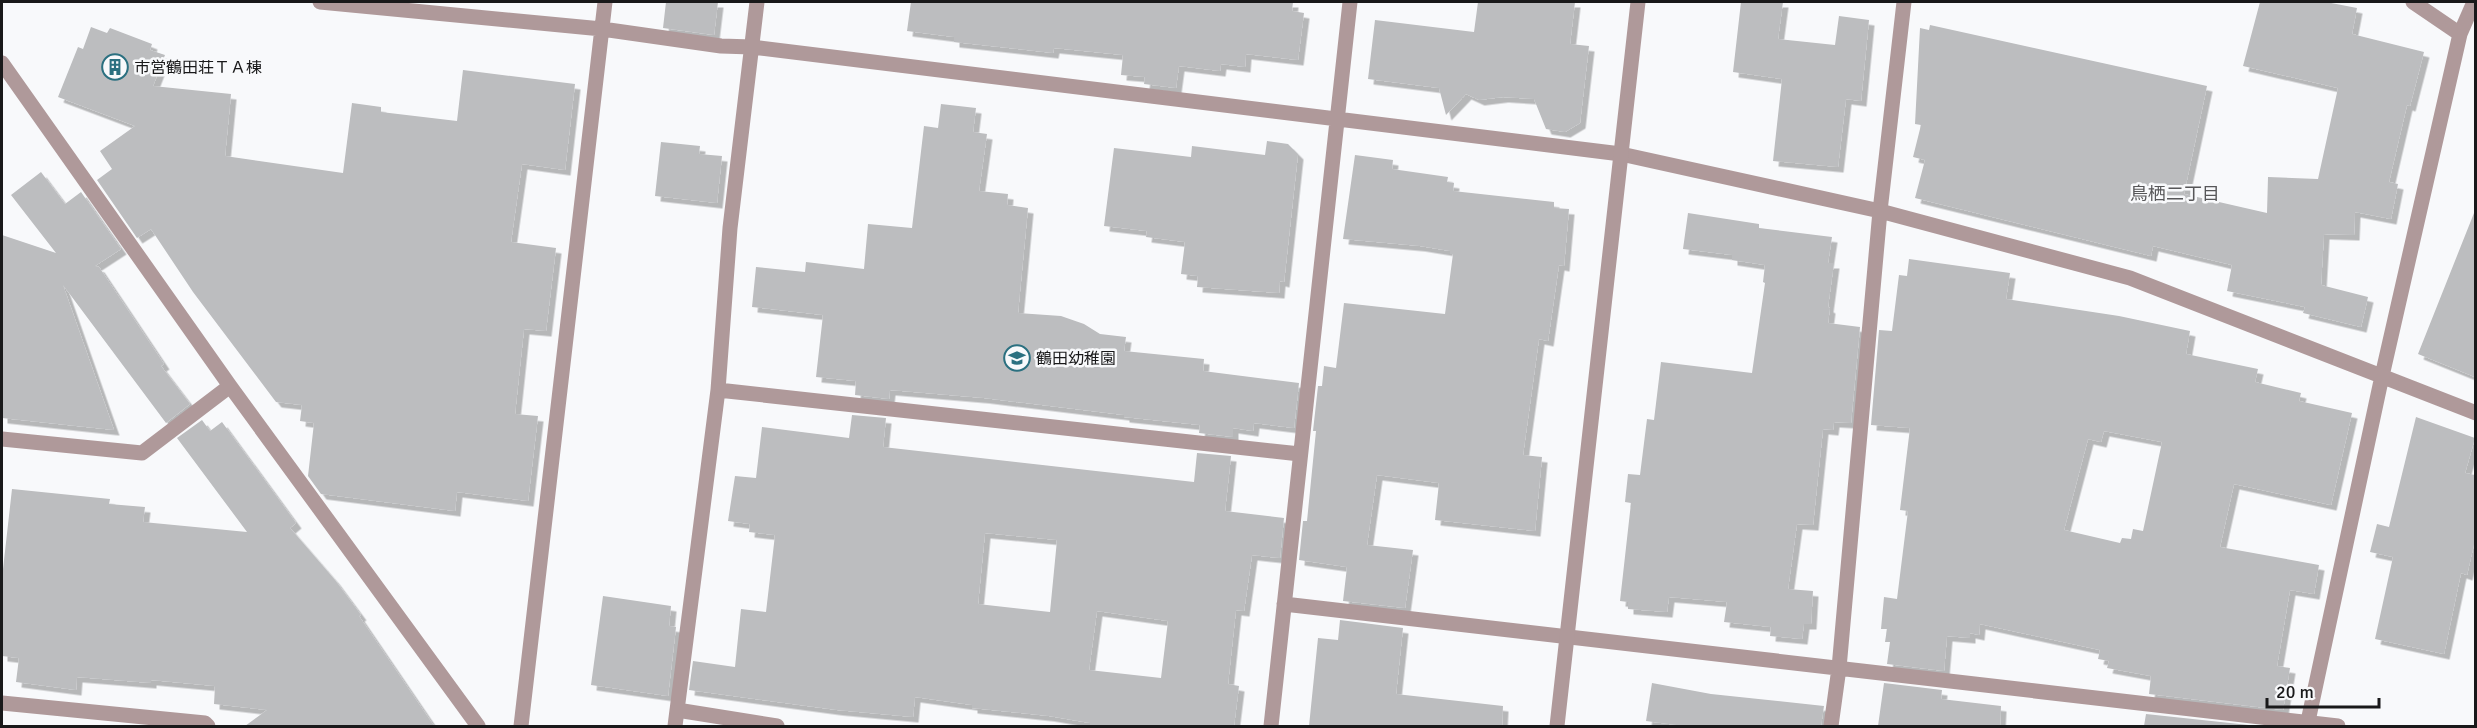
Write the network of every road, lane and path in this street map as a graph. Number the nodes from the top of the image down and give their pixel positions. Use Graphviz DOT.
graph roads {
  1 [pos="320,2"];
  2 [pos="605,2"];
  3 [pos="757,2"];
  4 [pos="1350,2"];
  5 [pos="1638,2"];
  6 [pos="1904,2"];
  7 [pos="2413,2"];
  8 [pos="2474,2"];
  9 [pos="602,29"];
  10 [pos="2460,34"];
  11 [pos="752,47"];
  12 [pos="2,63"];
  13 [pos="1337,119"];
  14 [pos="1621,154"];
  15 [pos="1880,212"];
  16 [pos="2382,376"];
  17 [pos="230,386"];
  18 [pos="718,390"];
  19 [pos="2475,413"];
  20 [pos="2,440"];
  21 [pos="1300,454"];
  22 [pos="1284,604"];
  23 [pos="1567,637"];
  24 [pos="1839,668"];
  25 [pos="2,703"];
  26 [pos="677,710"];
  27 [pos="2308,725"];
  28 [pos="208,726"];
  29 [pos="478,726"];
  30 [pos="521,726"];
  31 [pos="675,726"];
  32 [pos="777,726"];
  33 [pos="1271,726"];
  34 [pos="1557,726"];
  35 [pos="1832,726"];
  36 [pos="2338,726"];
  1 -- 9 [label="street"];
  2 -- 9 [label="street"];
  3 -- 11 [label="street"];
  4 -- 13 [label="street"];
  5 -- 14 [label="street"];
  6 -- 15 [label="street"];
  7 -- 10 [label="street"];
  8 -- 10 [label="street"];
  9 -- 11 [label="street"];
  9 -- 30 [label="street"];
  10 -- 16 [label="street"];
  11 -- 13 [label="street"];
  11 -- 18 [label="street"];
  12 -- 17 [label="street"];
  13 -- 14 [label="street"];
  13 -- 21 [label="street"];
  14 -- 15 [label="street"];
  14 -- 23 [label="street"];
  15 -- 16 [label="street"];
  15 -- 24 [label="street"];
  16 -- 19 [label="street"];
  16 -- 27 [label="street"];
  17 -- 20 [label="street"];
  17 -- 29 [label="street"];
  18 -- 21 [label="street"];
  18 -- 26 [label="street"];
  21 -- 22 [label="street"];
  22 -- 23 [label="street"];
  22 -- 33 [label="street"];
  23 -- 24 [label="street"];
  23 -- 34 [label="street"];
  24 -- 27 [label="street"];
  24 -- 35 [label="street"];
  25 -- 28 [label="street"];
  26 -- 31 [label="street"];
  26 -- 32 [label="street"];
  27 -- 36 [label="street"];
}
